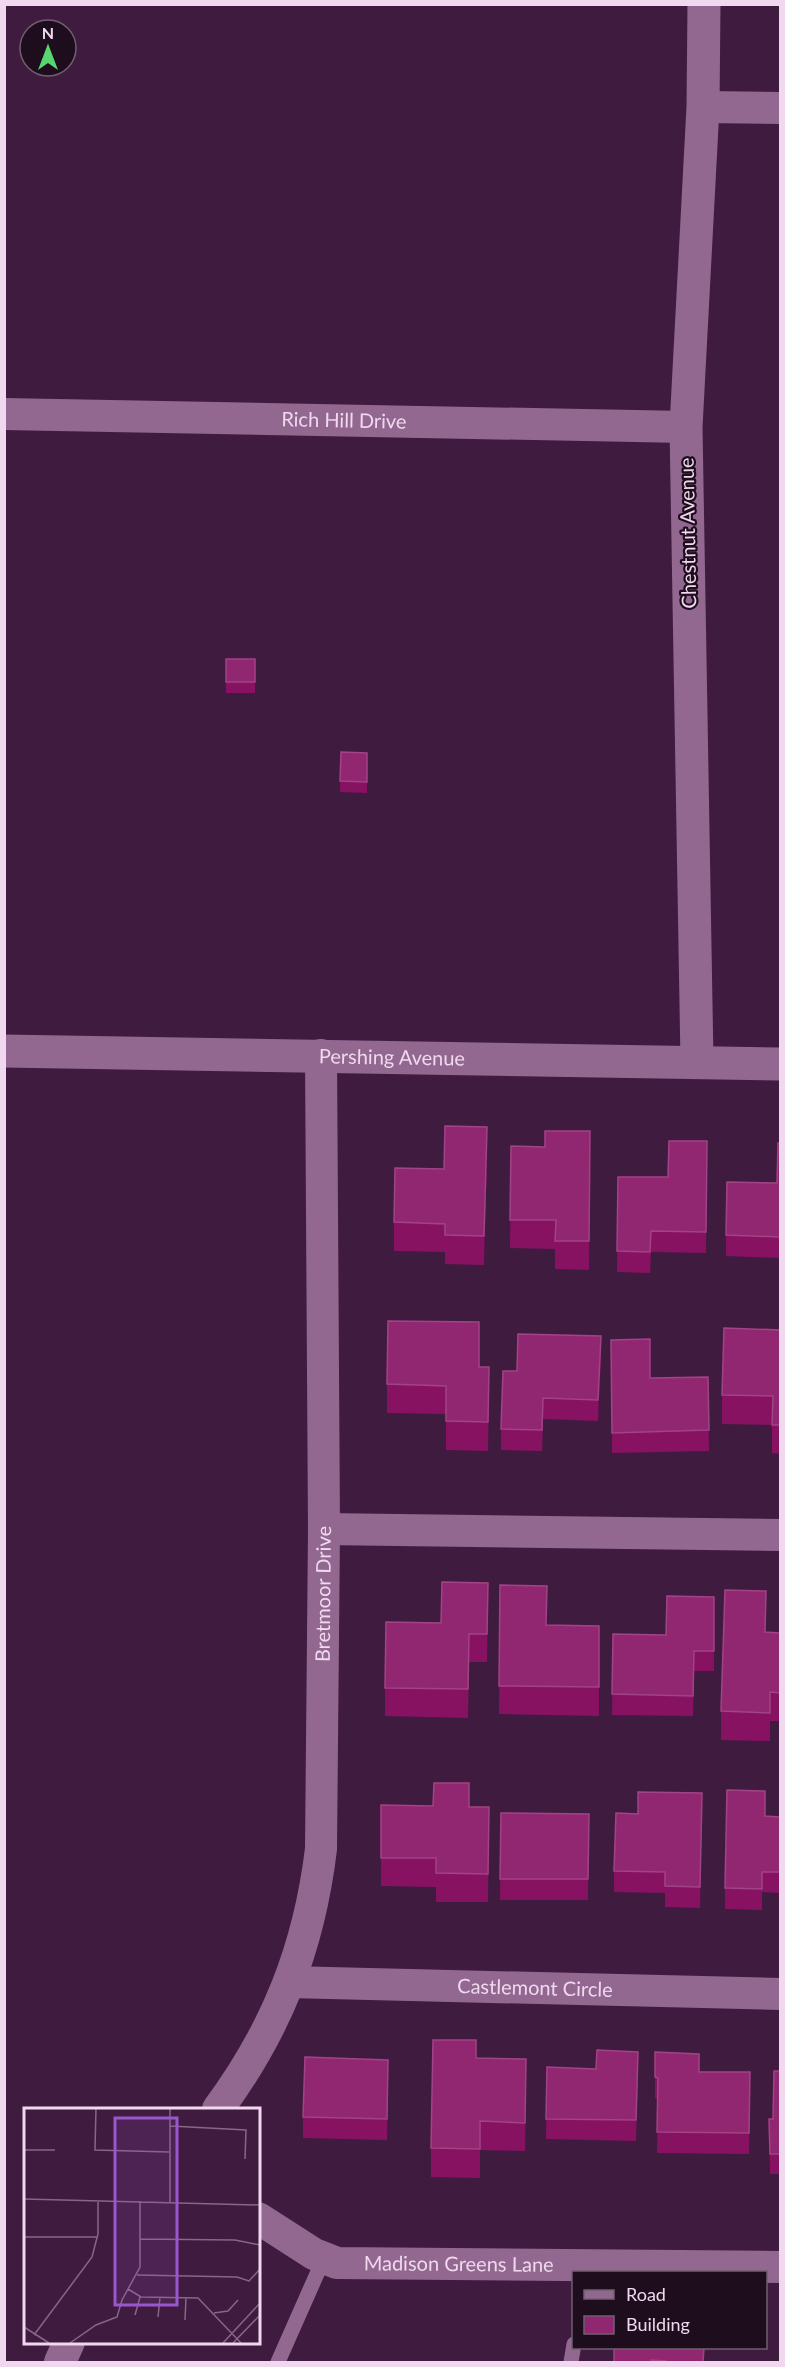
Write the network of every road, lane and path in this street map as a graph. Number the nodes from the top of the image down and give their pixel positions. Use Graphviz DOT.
graph roads {
  1 [pos="704,4"];
  2 [pos="703,106"];
  3 [pos="780,108"];
  4 [pos="4,414"];
  5 [pos="686,427"];
  6 [pos="4,1051"];
  7 [pos="321,1055"];
  8 [pos="697,1062"];
  9 [pos="780,1064"];
  10 [pos="324,1529"];
  11 [pos="780,1535"];
  12 [pos="289,1982"];
  13 [pos="780,1994"];
  14 [pos="219,2108"];
  15 [pos="260,2219"];
  16 [pos="324,2258"];
  17 [pos="780,2267"];
  18 [pos="577,2269"];
  19 [pos="69,2343"];
  20 [pos="60,2362"];
  21 [pos="278,2362"];
  1 -- 2 [label="street, Chestnut Avenue"];
  2 -- 3 [label="street"];
  2 -- 5 [label="street, Chestnut Avenue"];
  4 -- 5 [label="street, Rich Hill Drive"];
  5 -- 8 [label="street, Chestnut Avenue"];
  6 -- 7 [label="street, Pershing Avenue"];
  7 -- 8 [label="street, Pershing Avenue"];
  7 -- 10 [label="street, Bretmoor Drive"];
  8 -- 9 [label="street, Pershing Avenue"];
  10 -- 11 [label="street"];
  10 -- 12 [label="street, Bretmoor Drive"];
  12 -- 13 [label="street, Castlemont Circle"];
  12 -- 14 [label="street, Bretmoor Drive"];
  15 -- 16 [label="street, Madison Greens Lane"];
  16 -- 18 [label="street, Madison Greens Lane"];
  16 -- 21 [label="lane"];
  17 -- 18 [label="street, Madison Greens Lane"];
  19 -- 20 [label="street"];
}
